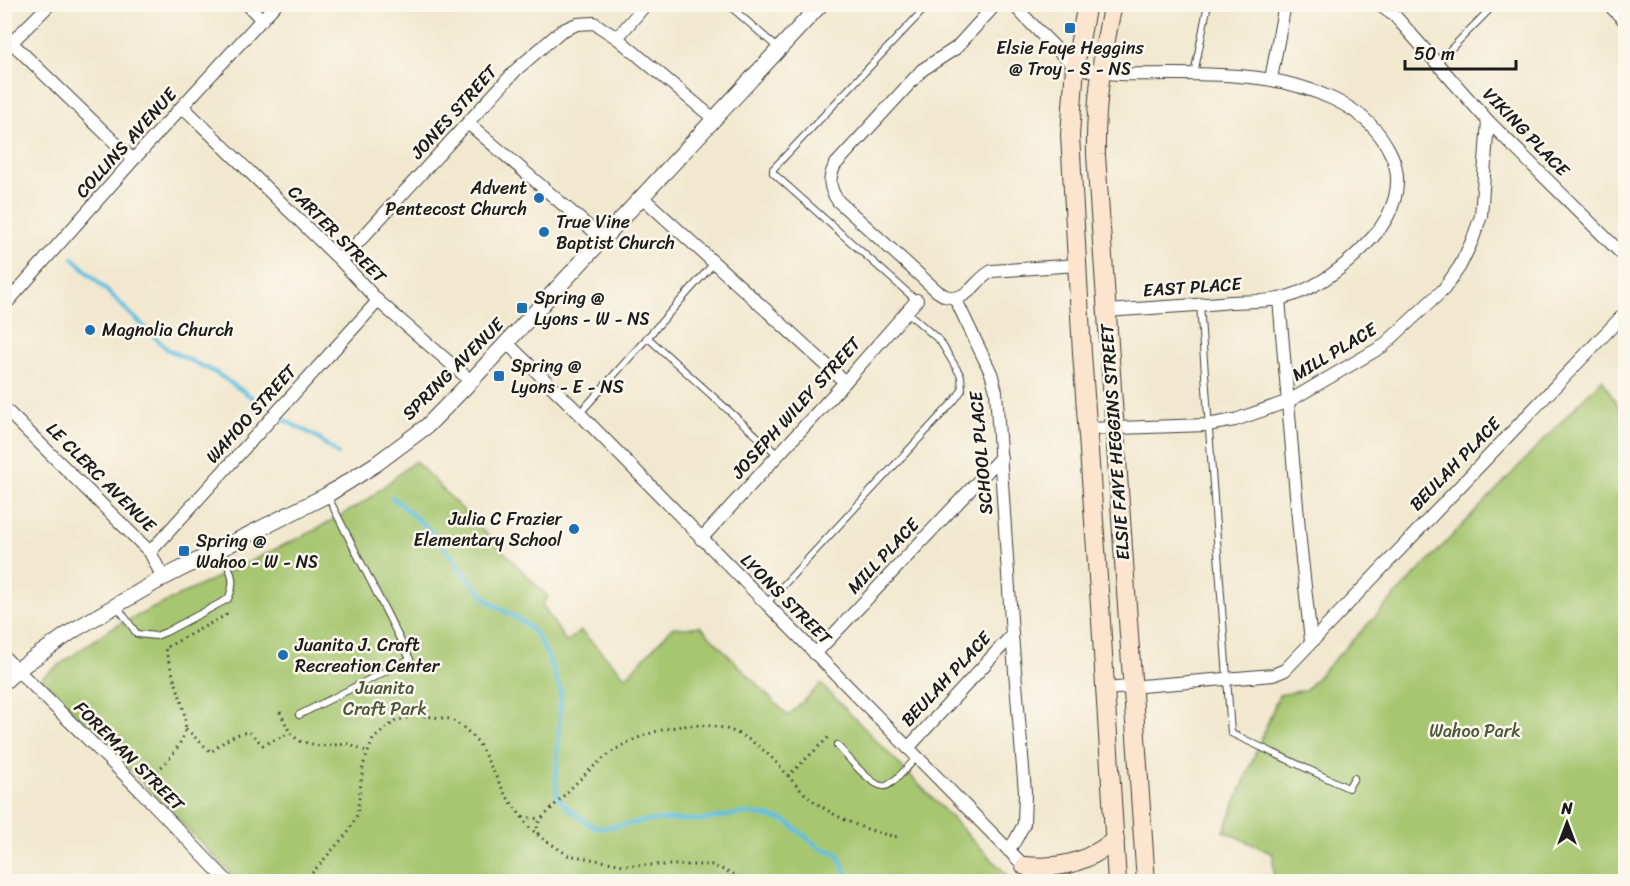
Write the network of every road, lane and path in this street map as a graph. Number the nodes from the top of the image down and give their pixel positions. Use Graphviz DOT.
graph roads {
  1 [pos="50,4"];
  2 [pos="247,4"];
  3 [pos="276,4"];
  4 [pos="646,4"];
  5 [pos="821,4"];
  6 [pos="929,4"];
  7 [pos="996,4"];
  8 [pos="1013,4"];
  9 [pos="1087,4"];
  10 [pos="1113,4"];
  11 [pos="1208,4"];
  12 [pos="1286,4"];
  13 [pos="1378,4"];
  14 [pos="1495,4"];
  15 [pos="1608,4"];
  16 [pos="732,8"];
  17 [pos="262,20"];
  18 [pos="1626,22"];
  19 [pos="617,38"];
  20 [pos="8,47"];
  21 [pos="779,49"];
  22 [pos="1437,63"];
  23 [pos="1076,66"];
  24 [pos="1101,71"];
  25 [pos="1194,74"];
  26 [pos="1271,79"];
  27 [pos="183,107"];
  28 [pos="714,119"];
  29 [pos="1488,121"];
  30 [pos="469,124"];
  31 [pos="133,160"];
  32 [pos="642,197"];
  33 [pos="603,239"];
  34 [pos="1626,258"];
  35 [pos="341,261"];
  36 [pos="714,263"];
  37 [pos="1077,265"];
  38 [pos="955,298"];
  39 [pos="1279,298"];
  40 [pos="916,300"];
  41 [pos="378,301"];
  42 [pos="1200,305"];
  43 [pos="4,306"];
  44 [pos="907,311"];
  45 [pos="1107,311"];
  46 [pos="1626,312"];
  47 [pos="647,337"];
  48 [pos="507,343"];
  49 [pos="471,381"];
  50 [pos="845,382"];
  51 [pos="1289,401"];
  52 [pos="4,408"];
  53 [pos="579,414"];
  54 [pos="1207,425"];
  55 [pos="1087,429"];
  56 [pos="1113,429"];
  57 [pos="778,456"];
  58 [pos="1001,457"];
  59 [pos="327,495"];
  60 [pos="701,539"];
  61 [pos="220,550"];
  62 [pos="150,552"];
  63 [pos="163,578"];
  64 [pos="221,603"];
  65 [pos="765,604"];
  66 [pos="117,606"];
  67 [pos="1012,635"];
  68 [pos="1311,641"];
  69 [pos="815,654"];
  70 [pos="4,657"];
  71 [pos="17,670"];
  72 [pos="1226,678"];
  73 [pos="4,682"];
  74 [pos="1132,687"];
  75 [pos="1105,689"];
  76 [pos="280,712"];
  77 [pos="299,715"];
  78 [pos="186,729"];
  79 [pos="290,733"];
  80 [pos="831,735"];
  81 [pos="837,745"];
  82 [pos="908,748"];
  83 [pos="367,752"];
  84 [pos="917,757"];
  85 [pos="788,776"];
  86 [pos="1354,778"];
  87 [pos="140,790"];
  88 [pos="521,817"];
  89 [pos="541,819"];
  90 [pos="539,836"];
  91 [pos="898,837"];
  92 [pos="1115,840"];
  93 [pos="1008,850"];
  94 [pos="1025,866"];
  95 [pos="314,871"];
  96 [pos="228,882"];
  97 [pos="304,882"];
  98 [pos="312,882"];
  99 [pos="751,882"];
  100 [pos="1040,882"];
  101 [pos="1118,882"];
  102 [pos="1146,882"];
  1 -- 20 [label="street"];
  2 -- 17 [label="street"];
  3 -- 17 [label="street, COLLINS AVENUE"];
  4 -- 19 [label="street"];
  5 -- 21 [label="street, SPRING AVENUE"];
  6 -- 40 [label="lane"];
  7 -- 38 [label="street"];
  8 -- 23 [label="street"];
  9 -- 23 [label="main road, ELSIE FAYE HEGGINS STREET"];
  10 -- 24 [label="main road, ELSIE FAYE HEGGINS STREET"];
  11 -- 25 [label="lane"];
  12 -- 26 [label="street"];
  13 -- 22 [label="street, VIKING PLACE"];
  14 -- 22 [label="lane"];
  15 -- 18 [label="street"];
  16 -- 21 [label="lane"];
  17 -- 27 [label="street, COLLINS AVENUE"];
  19 -- 28 [label="street"];
  19 -- 30 [label="street, JONES STREET"];
  20 -- 31 [label="street"];
  21 -- 28 [label="street, SPRING AVENUE"];
  22 -- 29 [label="street, VIKING PLACE"];
  23 -- 24 [label="street, EAST PLACE"];
  23 -- 37 [label="main road, ELSIE FAYE HEGGINS STREET"];
  24 -- 25 [label="street, EAST PLACE"];
  24 -- 45 [label="main road, ELSIE FAYE HEGGINS STREET"];
  25 -- 26 [label="street, EAST PLACE"];
  26 -- 39 [label="street, EAST PLACE"];
  27 -- 31 [label="street, COLLINS AVENUE"];
  27 -- 35 [label="street, CARTER STREET"];
  28 -- 32 [label="street, SPRING AVENUE"];
  29 -- 34 [label="street, VIKING PLACE"];
  29 -- 51 [label="street, MILL PLACE"];
  30 -- 33 [label="street"];
  30 -- 35 [label="street, JONES STREET"];
  31 -- 43 [label="street, COLLINS AVENUE"];
  32 -- 33 [label="street, SPRING AVENUE"];
  32 -- 36 [label="street"];
  33 -- 48 [label="street, SPRING AVENUE"];
  35 -- 41 [label="street, CARTER STREET"];
  36 -- 47 [label="lane"];
  36 -- 50 [label="street"];
  37 -- 38 [label="street"];
  37 -- 55 [label="main road, ELSIE FAYE HEGGINS STREET"];
  38 -- 58 [label="street, SCHOOL PLACE"];
  39 -- 42 [label="street, EAST PLACE"];
  39 -- 51 [label="street"];
  40 -- 44 [label="street, JOSEPH WILEY STREET"];
  41 -- 49 [label="street, CARTER STREET"];
  41 -- 62 [label="street, WAHOO STREET"];
  42 -- 45 [label="street, EAST PLACE"];
  42 -- 54 [label="lane"];
  44 -- 50 [label="street, JOSEPH WILEY STREET"];
  44 -- 65 [label="lane"];
  45 -- 56 [label="main road, ELSIE FAYE HEGGINS STREET"];
  46 -- 68 [label="street, BEULAH PLACE"];
  47 -- 53 [label="lane"];
  47 -- 57 [label="lane"];
  48 -- 49 [label="street, SPRING AVENUE"];
  48 -- 53 [label="street, LYONS STREET"];
  49 -- 59 [label="street, SPRING AVENUE"];
  50 -- 57 [label="street, JOSEPH WILEY STREET"];
  51 -- 54 [label="street, MILL PLACE"];
  51 -- 68 [label="street"];
  52 -- 62 [label="street, LE CLERC AVENUE"];
  53 -- 60 [label="street, LYONS STREET"];
  54 -- 56 [label="street, MILL PLACE"];
  54 -- 72 [label="lane"];
  55 -- 56 [label="street, MILL PLACE"];
  55 -- 75 [label="main road, ELSIE FAYE HEGGINS STREET"];
  56 -- 74 [label="main road, ELSIE FAYE HEGGINS STREET"];
  57 -- 60 [label="street, JOSEPH WILEY STREET"];
  58 -- 67 [label="street, SCHOOL PLACE"];
  58 -- 69 [label="street, MILL PLACE"];
  59 -- 61 [label="street, SPRING AVENUE"];
  59 -- 77 [label="lane"];
  60 -- 65 [label="street, LYONS STREET"];
  61 -- 63 [label="street, SPRING AVENUE"];
  61 -- 64 [label="lane"];
  62 -- 63 [label="street, LE CLERC AVENUE"];
  63 -- 66 [label="street, SPRING AVENUE"];
  64 -- 66 [label="lane"];
  64 -- 78 [label="path"];
  65 -- 69 [label="street, LYONS STREET"];
  66 -- 71 [label="street, SPRING AVENUE"];
  67 -- 82 [label="street, BEULAH PLACE"];
  67 -- 93 [label="street, SCHOOL PLACE"];
  68 -- 72 [label="street, BEULAH PLACE"];
  69 -- 82 [label="street, LYONS STREET"];
  70 -- 71 [label="street, FOREMAN STREET"];
  71 -- 73 [label="street, SPRING AVENUE"];
  71 -- 87 [label="street, FOREMAN STREET"];
  72 -- 74 [label="street, BEULAH PLACE"];
  72 -- 86 [label="lane"];
  74 -- 75 [label="street, BEULAH PLACE"];
  74 -- 102 [label="main road, ELSIE FAYE HEGGINS STREET"];
  75 -- 92 [label="main road, ELSIE FAYE HEGGINS STREET"];
  76 -- 79 [label="path"];
  78 -- 79 [label="path"];
  78 -- 87 [label="path"];
  79 -- 83 [label="path"];
  80 -- 85 [label="path"];
  81 -- 84 [label="lane"];
  82 -- 84 [label="street, LYONS STREET"];
  83 -- 88 [label="path"];
  83 -- 95 [label="path"];
  84 -- 93 [label="street, LYONS STREET"];
  85 -- 89 [label="path"];
  85 -- 91 [label="path"];
  87 -- 96 [label="street, FOREMAN STREET"];
  88 -- 89 [label="path"];
  88 -- 90 [label="path"];
  89 -- 90 [label="path"];
  90 -- 99 [label="path"];
  92 -- 94 [label="main road"];
  92 -- 101 [label="main road, ELSIE FAYE HEGGINS STREET"];
  93 -- 94 [label="street, LYONS STREET"];
  94 -- 100 [label="street, LYONS STREET"];
  95 -- 97 [label="path"];
  95 -- 98 [label="path"];
}
